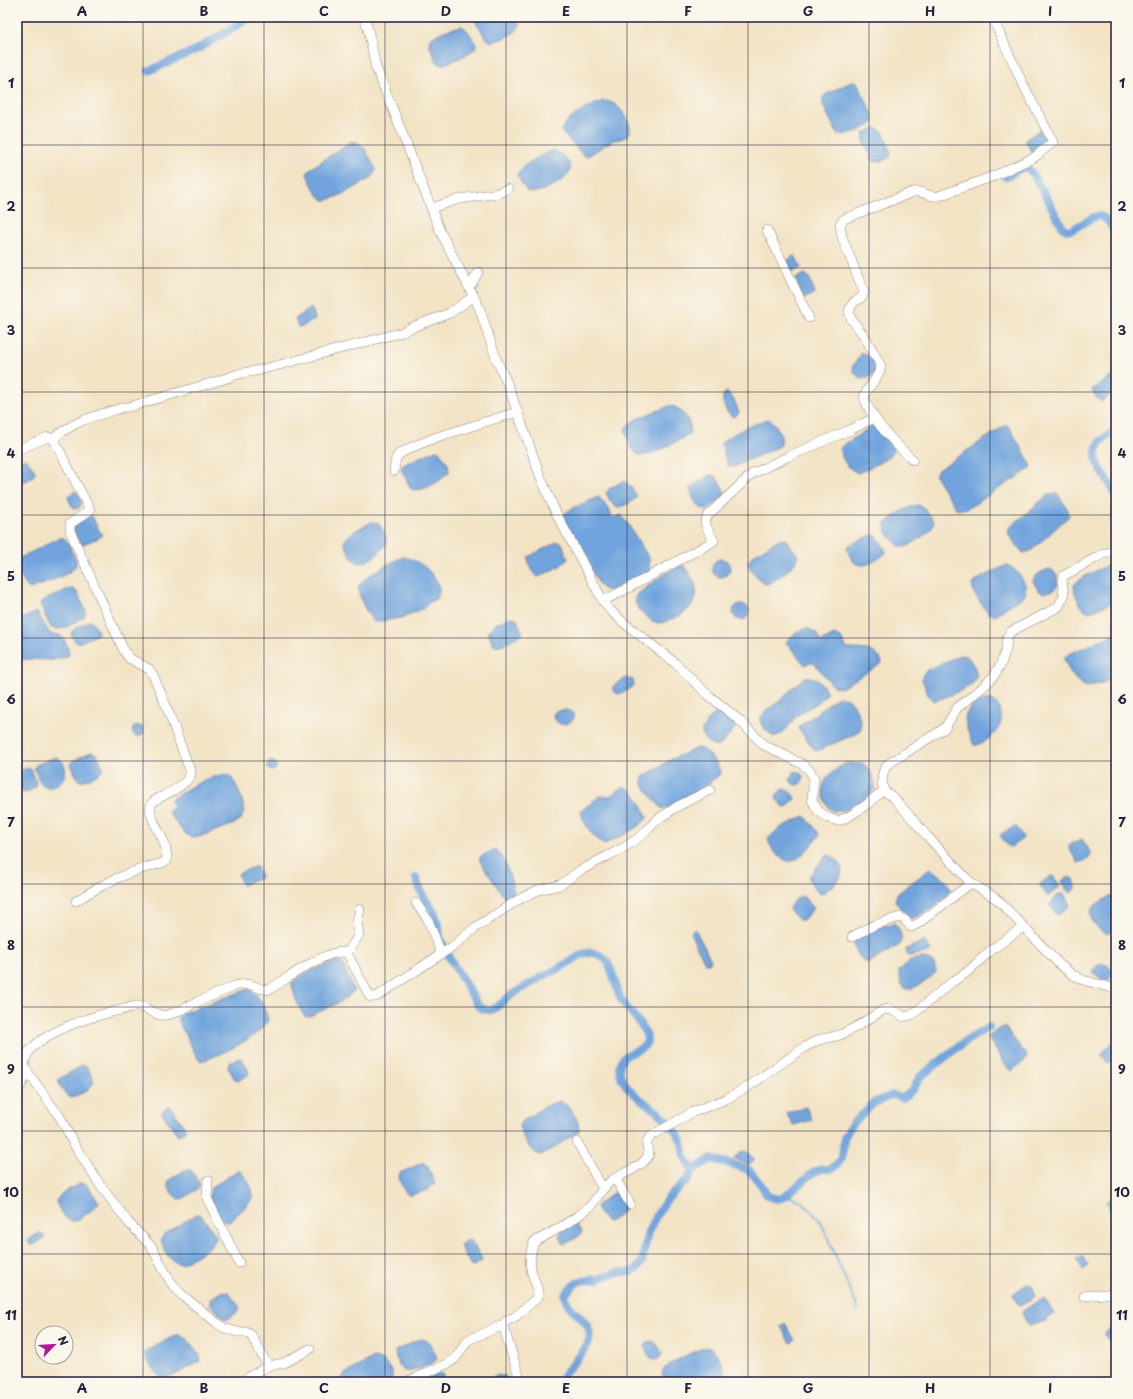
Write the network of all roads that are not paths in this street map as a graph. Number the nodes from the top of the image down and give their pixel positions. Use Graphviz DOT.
graph roads {
  1 [pos="364,17"];
  2 [pos="992,17"];
  3 [pos="508,189"];
  4 [pos="431,208"];
  5 [pos="767,230"];
  6 [pos="478,272"];
  7 [pos="469,286"];
  8 [pos="474,296"];
  9 [pos="809,318"];
  10 [pos="517,412"];
  11 [pos="874,418"];
  12 [pos="52,439"];
  13 [pos="17,450"];
  14 [pos="913,460"];
  15 [pos="394,471"];
  16 [pos="1116,550"];
  17 [pos="603,601"];
  18 [pos="710,790"];
  19 [pos="884,791"];
  20 [pos="971,883"];
  21 [pos="76,901"];
  22 [pos="416,903"];
  23 [pos="360,909"];
  24 [pos="1023,927"];
  25 [pos="852,938"];
  26 [pos="347,953"];
  27 [pos="441,953"];
  28 [pos="1116,989"];
  29 [pos="28,1072"];
  30 [pos="17,1091"];
  31 [pos="577,1142"];
  32 [pos="615,1178"];
  33 [pos="208,1180"];
  34 [pos="603,1189"];
  35 [pos="630,1204"];
  36 [pos="239,1263"];
  37 [pos="1116,1293"];
  38 [pos="1084,1296"];
  39 [pos="503,1325"];
  40 [pos="310,1349"];
  41 [pos="268,1366"];
  42 [pos="240,1382"];
  43 [pos="406,1382"];
  44 [pos="521,1382"];
  1 -- 4 [label="street"];
  2 -- 11 [label="street"];
  3 -- 4 [label="street"];
  4 -- 7 [label="street"];
  5 -- 9 [label="street"];
  6 -- 7 [label="street"];
  7 -- 8 [label="street"];
  8 -- 10 [label="street"];
  8 -- 12 [label="street"];
  10 -- 15 [label="street"];
  10 -- 17 [label="street"];
  11 -- 14 [label="street"];
  11 -- 17 [label="street"];
  12 -- 13 [label="street"];
  12 -- 21 [label="street"];
  16 -- 19 [label="street"];
  17 -- 19 [label="street"];
  18 -- 27 [label="street"];
  19 -- 20 [label="street"];
  20 -- 24 [label="street"];
  20 -- 25 [label="street"];
  22 -- 27 [label="street"];
  23 -- 26 [label="street"];
  24 -- 28 [label="street"];
  24 -- 32 [label="street"];
  26 -- 27 [label="street"];
  26 -- 29 [label="street"];
  29 -- 30 [label="street"];
  29 -- 41 [label="street"];
  31 -- 34 [label="street"];
  32 -- 34 [label="street"];
  32 -- 35 [label="street"];
  33 -- 36 [label="street"];
  34 -- 39 [label="street"];
  37 -- 38 [label="street"];
  39 -- 43 [label="street"];
  39 -- 44 [label="street"];
  40 -- 41 [label="street"];
  41 -- 42 [label="street"];
}
